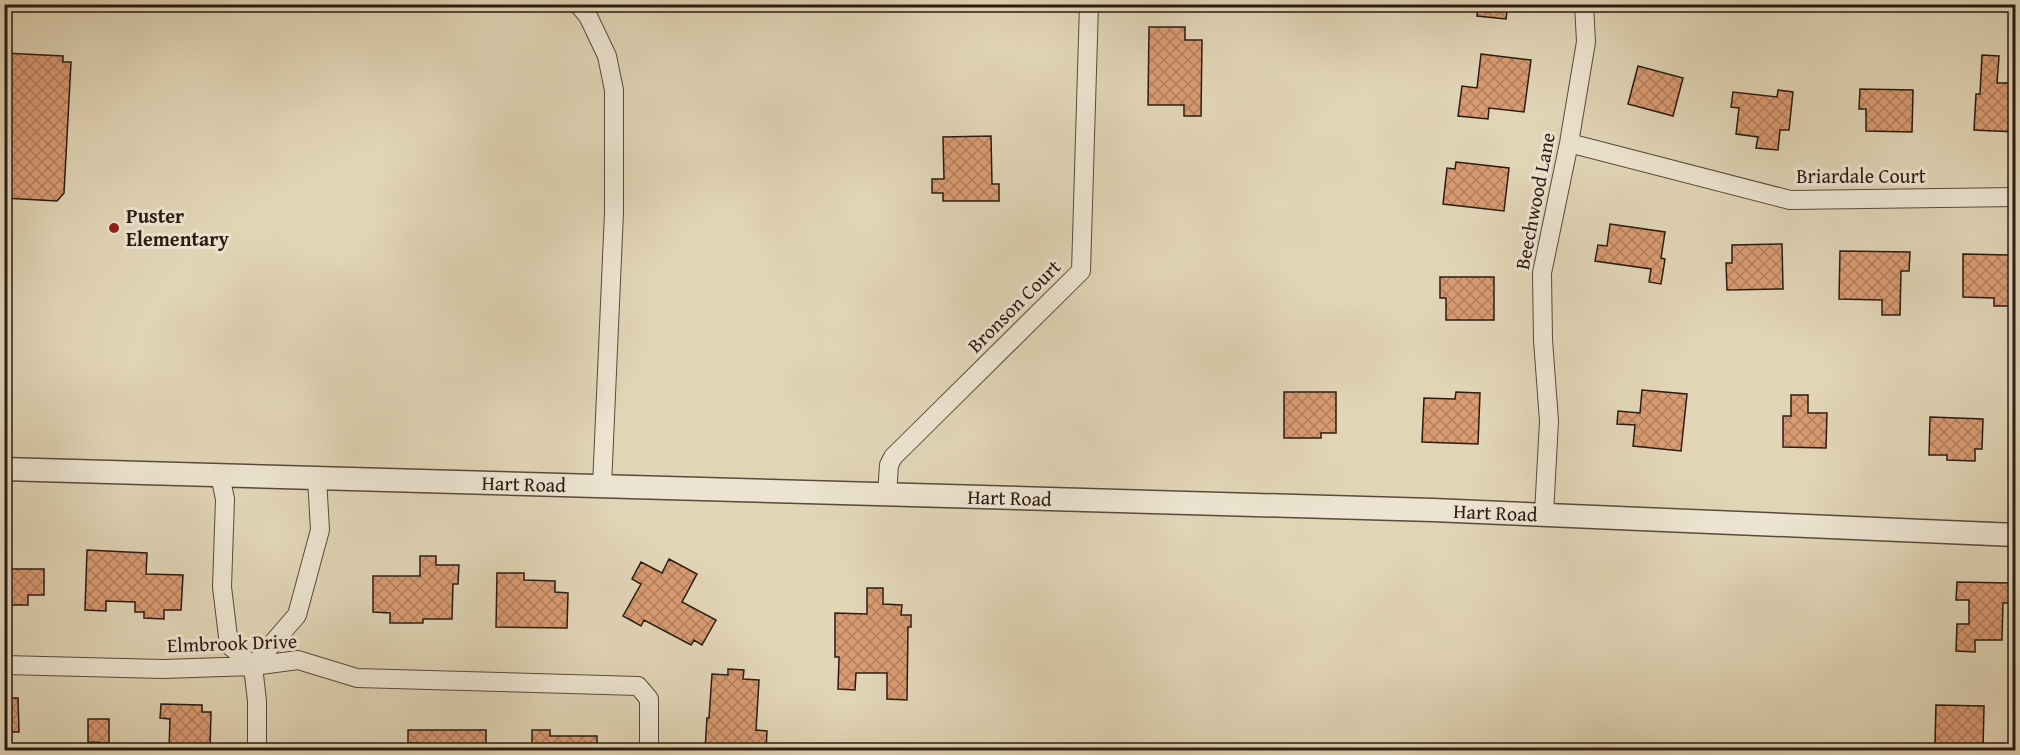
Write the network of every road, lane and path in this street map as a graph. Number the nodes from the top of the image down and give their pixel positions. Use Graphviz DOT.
graph roads {
  1 [pos="578,4"];
  2 [pos="1089,4"];
  3 [pos="1584,4"];
  4 [pos="1569,143"];
  5 [pos="2016,197"];
  6 [pos="4,469"];
  7 [pos="220,475"];
  8 [pos="317,478"];
  9 [pos="602,486"];
  10 [pos="887,494"];
  11 [pos="1544,514"];
  12 [pos="2016,534"];
  13 [pos="4,665"];
  14 [pos="253,666"];
  15 [pos="256,750"];
  16 [pos="650,750"];
  1 -- 9 [label="street"];
  2 -- 10 [label="street, Bronson Court"];
  3 -- 4 [label="street, Beechwood Lane"];
  4 -- 5 [label="street, Briardale Court"];
  4 -- 11 [label="street, Beechwood Lane"];
  6 -- 7 [label="street, Hart Road"];
  7 -- 8 [label="street, Hart Road"];
  7 -- 14 [label="street"];
  8 -- 9 [label="street, Hart Road"];
  8 -- 14 [label="street"];
  9 -- 10 [label="street, Hart Road"];
  10 -- 11 [label="street, Hart Road"];
  11 -- 12 [label="street, Hart Road"];
  13 -- 14 [label="street, Elmbrook Drive"];
  14 -- 15 [label="street"];
  14 -- 16 [label="street, Elmbrook Drive"];
}
